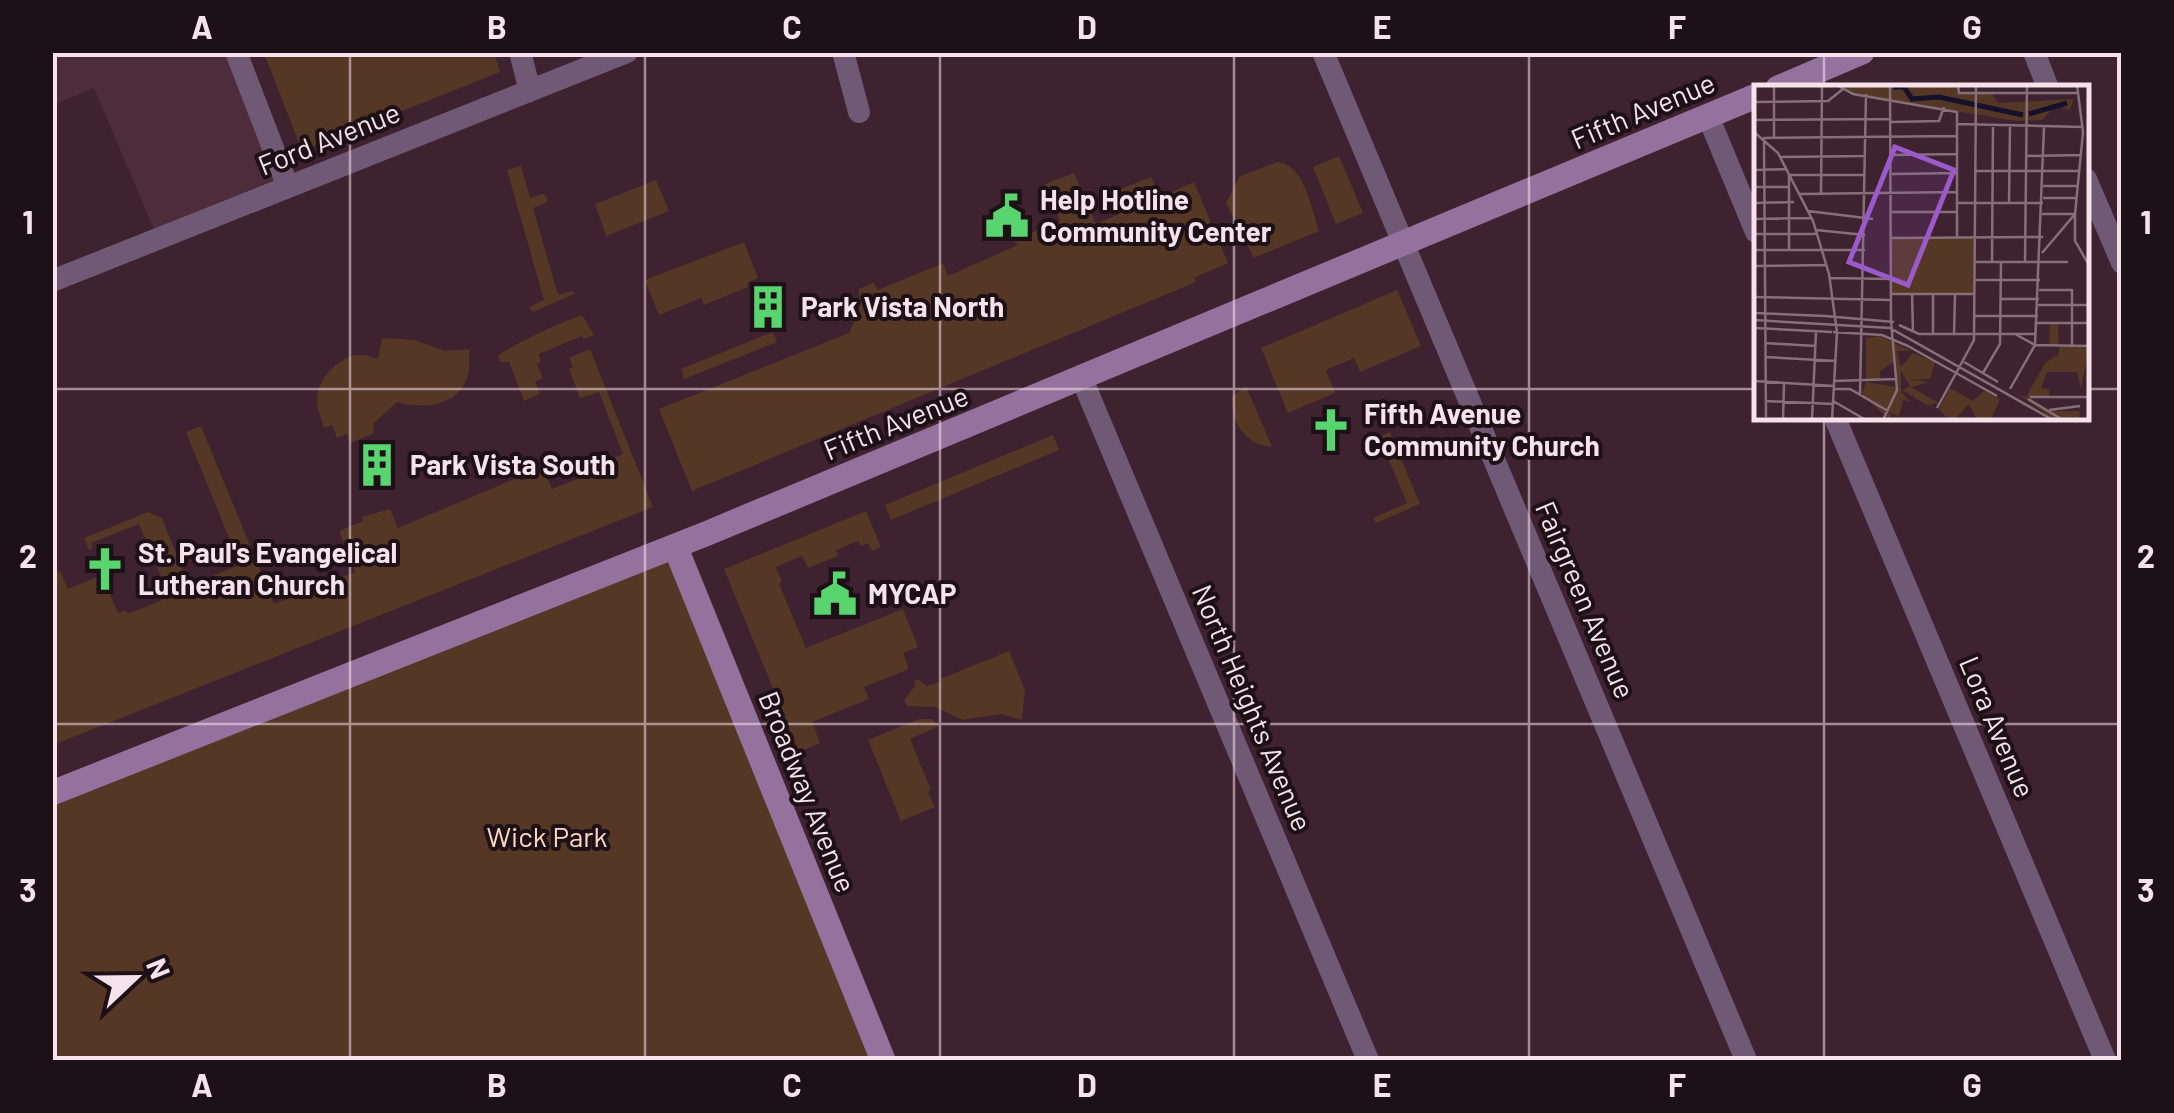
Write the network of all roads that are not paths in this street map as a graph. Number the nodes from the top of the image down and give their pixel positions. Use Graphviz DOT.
graph roads {
  1 [pos="236,52"];
  2 [pos="520,52"];
  3 [pos="627,52"];
  4 [pos="843,52"];
  5 [pos="1323,52"];
  6 [pos="1862,52"];
  7 [pos="2034,52"];
  8 [pos="1785,85"];
  9 [pos="2047,85"];
  10 [pos="530,91"];
  11 [pos="1754,97"];
  12 [pos="859,112"];
  13 [pos="1708,116"];
  14 [pos="2089,186"];
  15 [pos="288,187"];
  16 [pos="1754,227"];
  17 [pos="1403,244"];
  18 [pos="2122,263"];
  19 [pos="52,281"];
  20 [pos="1082,378"];
  21 [pos="1835,420"];
  22 [pos="675,546"];
  23 [pos="52,793"];
  24 [pos="883,1060"];
  25 [pos="1368,1060"];
  26 [pos="1746,1060"];
  27 [pos="2104,1060"];
  1 -- 15 [label="street"];
  2 -- 10 [label="street"];
  3 -- 10 [label="street, Ford Avenue"];
  4 -- 12 [label="street"];
  5 -- 17 [label="street, Fairgreen Avenue"];
  6 -- 8 [label="street"];
  7 -- 9 [label="street"];
  10 -- 15 [label="street, Ford Avenue"];
  11 -- 13 [label="street, Fifth Avenue"];
  13 -- 16 [label="street"];
  13 -- 17 [label="street, Fifth Avenue"];
  14 -- 18 [label="street"];
  15 -- 19 [label="street, Ford Avenue"];
  17 -- 20 [label="street, Fifth Avenue"];
  17 -- 26 [label="street, Fairgreen Avenue"];
  20 -- 22 [label="street, Fifth Avenue"];
  20 -- 25 [label="street, North Heights Avenue"];
  21 -- 27 [label="street, Lora Avenue"];
  22 -- 23 [label="street, Fifth Avenue"];
  22 -- 24 [label="street, Broadway Avenue"];
}
